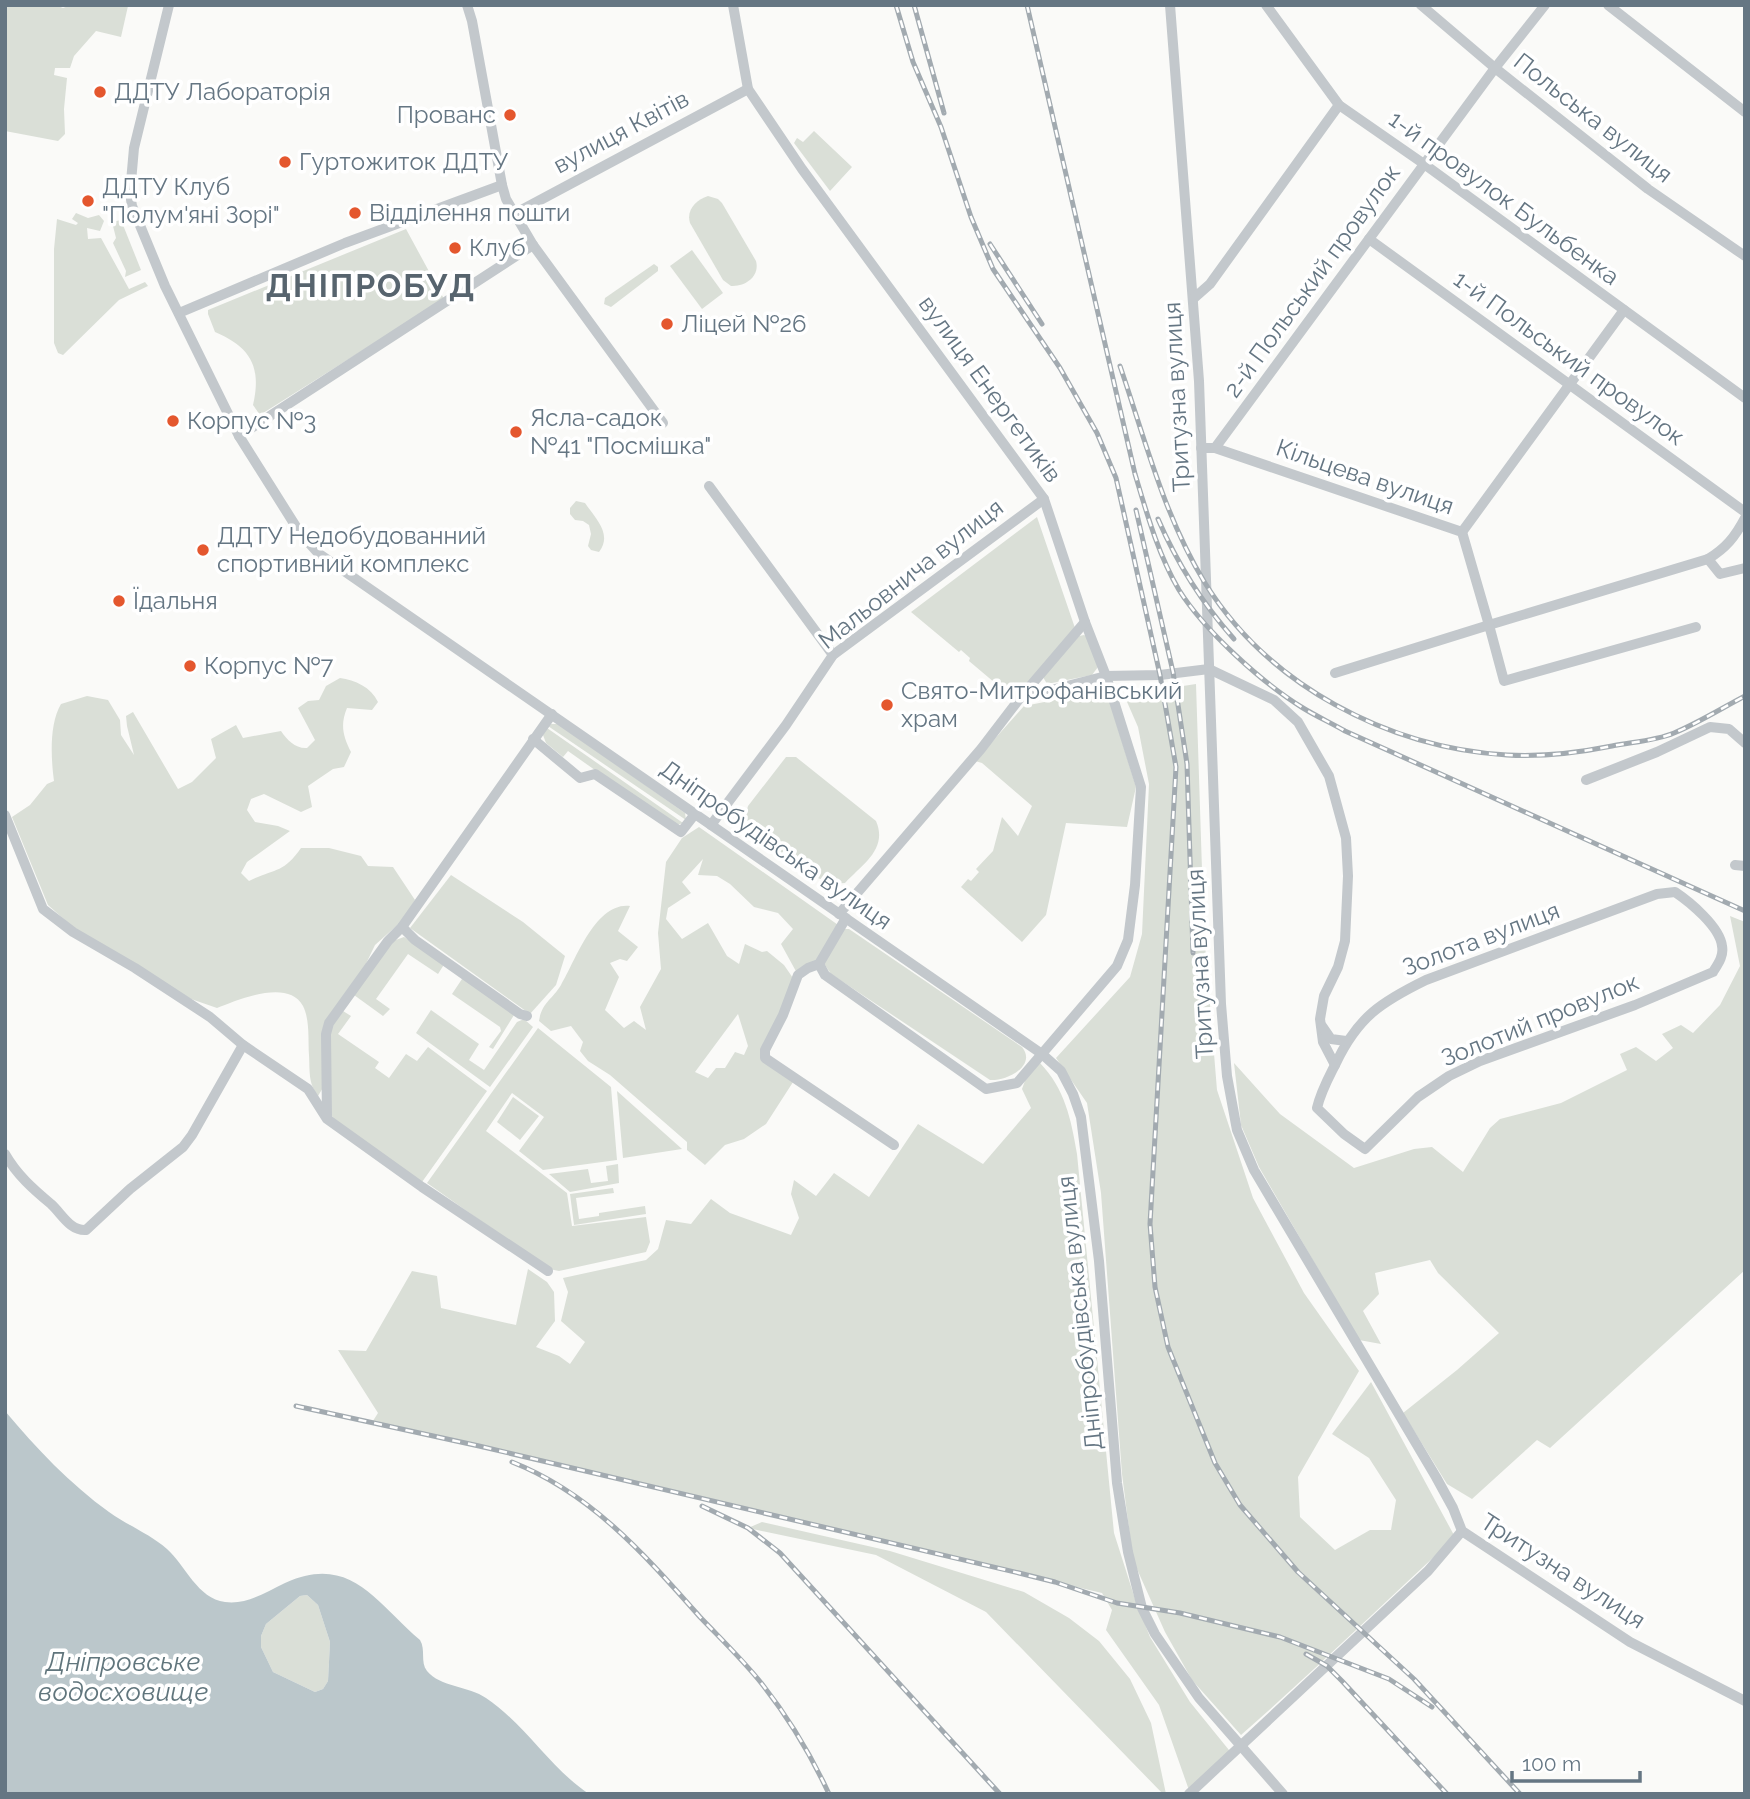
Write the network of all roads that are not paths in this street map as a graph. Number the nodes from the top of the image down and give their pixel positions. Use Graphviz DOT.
graph roads {
  1 [pos="169,5"];
  2 [pos="467,5"];
  3 [pos="733,5"];
  4 [pos="1266,5"];
  5 [pos="1421,5"];
  6 [pos="1545,5"];
  7 [pos="1608,5"];
  8 [pos="1171,6"];
  9 [pos="1495,68"];
  10 [pos="748,89"];
  11 [pos="1339,105"];
  12 [pos="1745,112"];
  13 [pos="1424,164"];
  14 [pos="502,185"];
  15 [pos="514,214"];
  16 [pos="1369,239"];
  17 [pos="533,245"];
  18 [pos="1745,256"];
  19 [pos="1193,299"];
  20 [pos="1624,310"];
  21 [pos="179,313"];
  22 [pos="1570,384"];
  23 [pos="1745,398"];
  24 [pos="663,423"];
  25 [pos="239,436"];
  26 [pos="1201,448"];
  27 [pos="1215,448"];
  28 [pos="709,486"];
  29 [pos="1044,499"];
  30 [pos="1745,512"];
  31 [pos="1745,518"];
  32 [pos="1462,532"];
  33 [pos="1707,559"];
  34 [pos="1745,568"];
  35 [pos="1085,622"];
  36 [pos="1489,625"];
  37 [pos="1696,626"];
  38 [pos="833,654"];
  39 [pos="1209,669"];
  40 [pos="1335,673"];
  41 [pos="1106,677"];
  42 [pos="1020,698"];
  43 [pos="552,714"];
  44 [pos="533,739"];
  45 [pos="1745,743"];
  46 [pos="1586,780"];
  47 [pos="695,814"];
  48 [pos="5,816"];
  49 [pos="711,825"];
  50 [pos="1675,892"];
  51 [pos="843,916"];
  52 [pos="402,927"];
  53 [pos="819,964"];
  54 [pos="527,1016"];
  55 [pos="1320,1019"];
  56 [pos="1346,1041"];
  57 [pos="243,1045"];
  58 [pos="1042,1054"];
  59 [pos="1335,1065"];
  60 [pos="1317,1108"];
  61 [pos="327,1119"];
  62 [pos="894,1145"];
  63 [pos="5,1154"];
  64 [pos="548,1271"];
  65 [pos="1462,1531"];
  66 [pos="1745,1700"];
  67 [pos="1242,1747"];
  68 [pos="1189,1794"];
  69 [pos="1283,1794"];
  1 -- 21 [label="street, Дніпробудівська вулиця"];
  2 -- 14 [label="street"];
  3 -- 10 [label="street, вулиця Енергетиків"];
  4 -- 11 [label="street, 1-й провулок Бульбенка"];
  5 -- 9 [label="street, Польська вулиця"];
  6 -- 9 [label="street, 2-й Польський провулок"];
  7 -- 12 [label="street"];
  8 -- 19 [label="street, Тритузна вулиця"];
  9 -- 13 [label="street, 2-й Польський провулок"];
  9 -- 18 [label="street, Польська вулиця"];
  10 -- 15 [label="street, вулиця Квітів"];
  10 -- 29 [label="street, вулиця Енергетиків"];
  11 -- 13 [label="street, 1-й провулок Бульбенка"];
  11 -- 19 [label="street"];
  13 -- 16 [label="street, 2-й Польський провулок"];
  13 -- 20 [label="street, 1-й провулок Бульбенка"];
  14 -- 15 [label="street"];
  14 -- 21 [label="street"];
  15 -- 17 [label="street"];
  16 -- 22 [label="street, 1-й Польський провулок"];
  16 -- 27 [label="street, 2-й Польський провулок"];
  17 -- 24 [label="street"];
  17 -- 25 [label="street"];
  19 -- 26 [label="street, Тритузна вулиця"];
  20 -- 22 [label="street"];
  20 -- 23 [label="street, 1-й провулок Бульбенка"];
  21 -- 25 [label="street, Дніпробудівська вулиця"];
  22 -- 30 [label="street, 1-й Польський провулок"];
  22 -- 32 [label="street"];
  25 -- 43 [label="street, Дніпробудівська вулиця"];
  26 -- 27 [label="street, Кільцева вулиця"];
  26 -- 39 [label="street, Тритузна вулиця"];
  27 -- 32 [label="street, Кільцева вулиця"];
  28 -- 38 [label="street"];
  29 -- 35 [label="street, вулиця Енергетиків"];
  29 -- 38 [label="street, Мальовнича вулиця"];
  31 -- 33 [label="street"];
  32 -- 36 [label="street, Кільцева вулиця"];
  33 -- 34 [label="street"];
  33 -- 36 [label="street"];
  35 -- 41 [label="street, вулиця Енергетиків"];
  35 -- 42 [label="street"];
  36 -- 37 [label="street, Кільцева вулиця"];
  36 -- 40 [label="street"];
  38 -- 49 [label="street, Мальовнича вулиця"];
  39 -- 41 [label="street"];
  39 -- 55 [label="street"];
  39 -- 65 [label="street, Тритузна вулиця"];
  41 -- 42 [label="street"];
  41 -- 58 [label="street, вулиця Енергетиків"];
  42 -- 51 [label="street"];
  43 -- 44 [label="street"];
  43 -- 47 [label="street, Дніпробудівська вулиця"];
  44 -- 47 [label="street"];
  44 -- 52 [label="street"];
  45 -- 46 [label="street"];
  47 -- 49 [label="street, Дніпробудівська вулиця"];
  48 -- 57 [label="street"];
  49 -- 51 [label="street, Дніпробудівська вулиця"];
  50 -- 56 [label="street, Золота вулиця"];
  50 -- 60 [label="street, Золотий провулок"];
  51 -- 53 [label="street"];
  51 -- 58 [label="street, Дніпробудівська вулиця"];
  52 -- 54 [label="street"];
  52 -- 61 [label="street"];
  53 -- 58 [label="street, вулиця Енергетиків"];
  53 -- 62 [label="street"];
  55 -- 56 [label="street"];
  55 -- 59 [label="street"];
  56 -- 59 [label="street, Золота вулиця"];
  57 -- 61 [label="street"];
  57 -- 63 [label="street"];
  58 -- 67 [label="street, Дніпробудівська вулиця"];
  59 -- 60 [label="street, Золота вулиця"];
  61 -- 64 [label="street"];
  65 -- 66 [label="street, Тритузна вулиця"];
  65 -- 67 [label="street"];
  67 -- 68 [label="street"];
  67 -- 69 [label="street, Дніпробудівська вулиця"];
}
